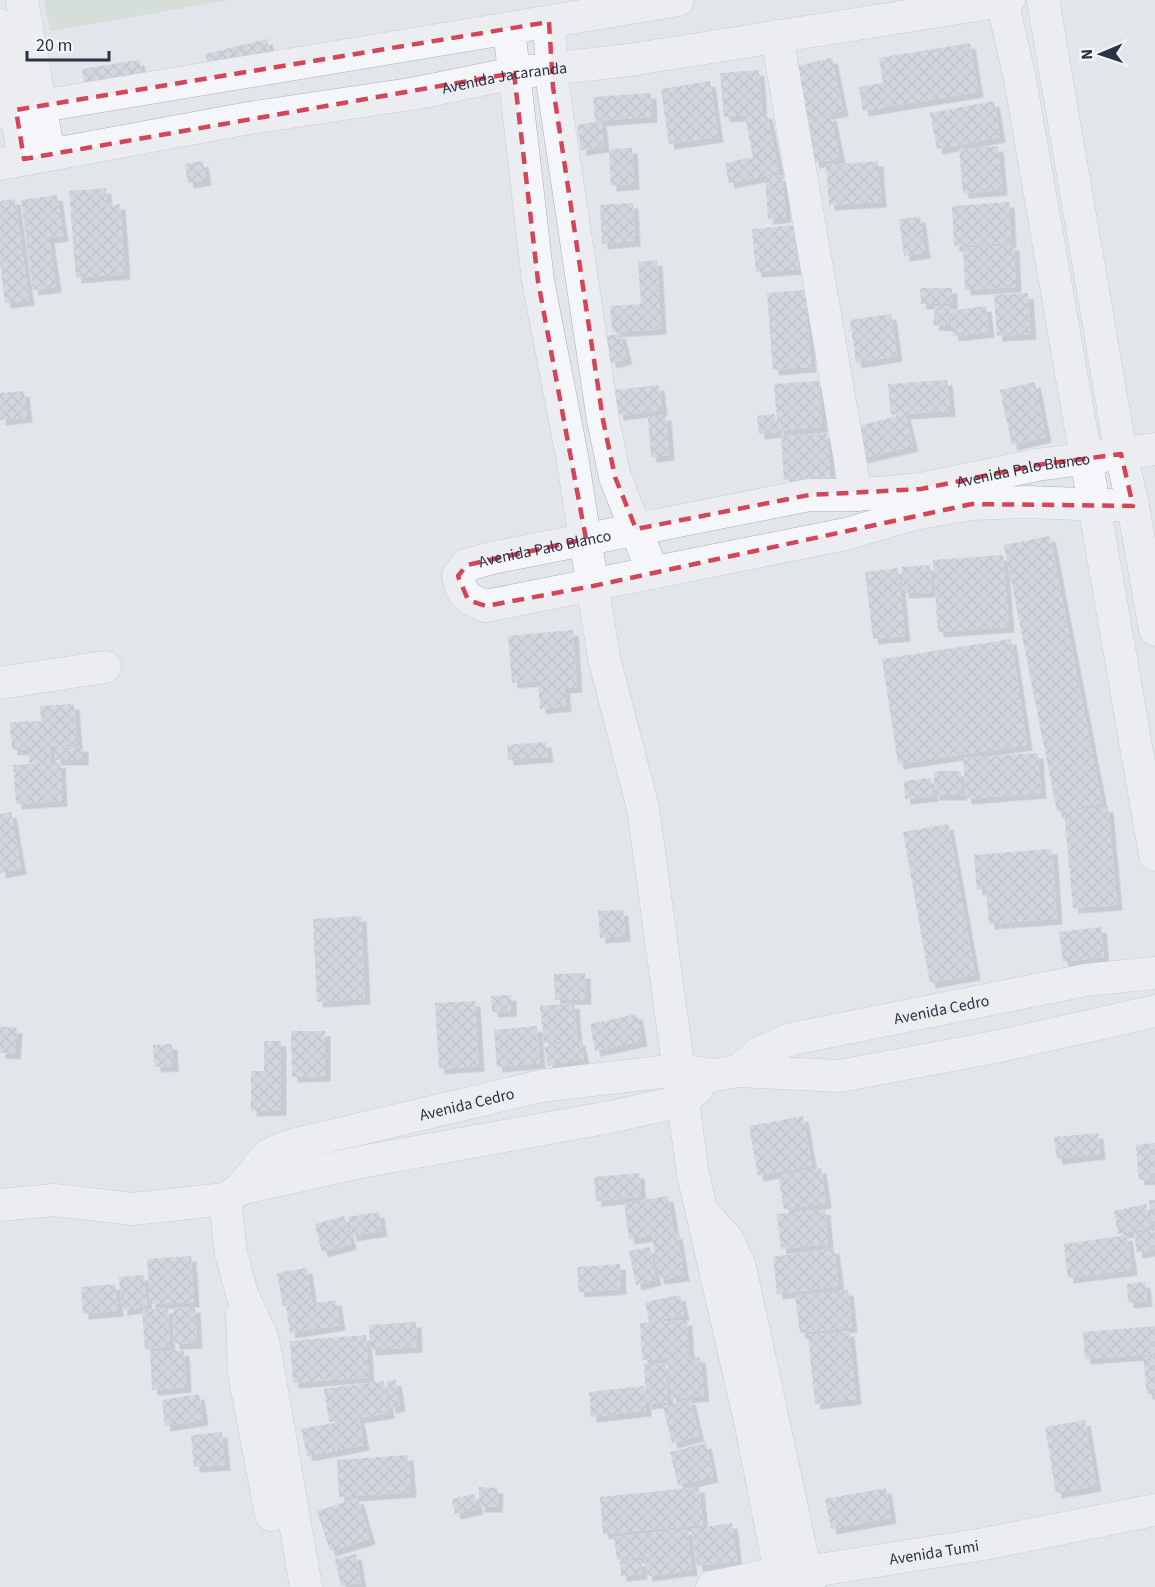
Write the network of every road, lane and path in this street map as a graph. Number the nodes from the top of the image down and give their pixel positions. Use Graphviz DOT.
graph roads {
  1 [pos="22,0"];
  2 [pos="678,0"];
  3 [pos="1005,0"];
  4 [pos="1043,0"];
  5 [pos="549,22"];
  6 [pos="0,25"];
  7 [pos="508,29"];
  8 [pos="777,36"];
  9 [pos="552,69"];
  10 [pos="514,73"];
  11 [pos="19,110"];
  12 [pos="24,159"];
  13 [pos="1155,449"];
  14 [pos="1121,454"];
  15 [pos="1086,458"];
  16 [pos="856,495"];
  17 [pos="1094,504"];
  18 [pos="1133,506"];
  19 [pos="636,529"];
  20 [pos="586,539"];
  21 [pos="653,573"];
  22 [pos="593,586"];
  23 [pos="1155,630"];
  24 [pos="105,667"];
  25 [pos="0,683"];
  26 [pos="1155,855"];
  27 [pos="1155,973"];
  28 [pos="1155,1011"];
  29 [pos="677,1070"];
  30 [pos="726,1073"];
  31 [pos="682,1101"];
  32 [pos="233,1194"];
  33 [pos="0,1205"];
  34 [pos="242,1294"];
  35 [pos="1155,1510"];
  36 [pos="794,1580"];
  37 [pos="284,1587"];
  38 [pos="306,1587"];
  39 [pos="712,1587"];
  1 -- 11 [label="street"];
  2 -- 5 [label="street"];
  3 -- 8 [label="street, Avenida Jacaranda"];
  3 -- 15 [label="street"];
  4 -- 14 [label="street"];
  5 -- 7 [label="street"];
  5 -- 9 [label="street"];
  6 -- 11 [label="street"];
  7 -- 10 [label="street"];
  7 -- 11 [label="street"];
  8 -- 9 [label="street, Avenida Jacaranda"];
  8 -- 16 [label="street"];
  9 -- 10 [label="street, Avenida Jacaranda"];
  9 -- 19 [label="street"];
  10 -- 12 [label="street, Avenida Jacaranda"];
  10 -- 20 [label="street"];
  11 -- 12 [label="street"];
  13 -- 14 [label="street, Avenida Palo Blanco"];
  14 -- 15 [label="street, Avenida Palo Blanco"];
  14 -- 18 [label="street"];
  15 -- 16 [label="street, Avenida Palo Blanco"];
  15 -- 17 [label="street"];
  16 -- 19 [label="street, Avenida Palo Blanco"];
  17 -- 18 [label="street, Avenida Palo Blanco"];
  17 -- 21 [label="street, Avenida Palo Blanco"];
  17 -- 26 [label="street"];
  18 -- 23 [label="street"];
  19 -- 20 [label="street, Avenida Palo Blanco"];
  19 -- 21 [label="street"];
  20 -- 22 [label="street"];
  20 -- 22 [label="street, Avenida Palo Blanco"];
  21 -- 22 [label="street, Avenida Palo Blanco"];
  22 -- 29 [label="street"];
  24 -- 25 [label="street"];
  27 -- 30 [label="street, Avenida Cedro"];
  28 -- 30 [label="street, Avenida Cedro"];
  29 -- 30 [label="street, Avenida Cedro"];
  29 -- 31 [label="street"];
  29 -- 32 [label="street, Avenida Cedro"];
  30 -- 31 [label="street, Avenida Cedro"];
  31 -- 32 [label="street, Avenida Cedro"];
  31 -- 36 [label="street"];
  32 -- 33 [label="street, Avenida Cedro"];
  32 -- 34 [label="street"];
  34 -- 37 [label="street"];
  34 -- 38 [label="street"];
  35 -- 36 [label="street, Avenida Tumi"];
  36 -- 39 [label="street, Avenida Tumi"];
}
